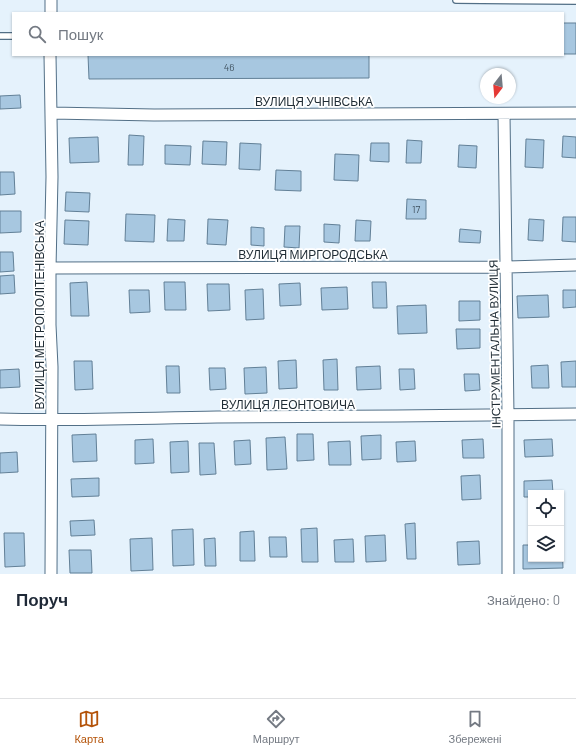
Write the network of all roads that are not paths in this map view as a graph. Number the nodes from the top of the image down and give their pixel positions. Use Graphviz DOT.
graph roads {
  1 [pos="51,0"];
  2 [pos="456,0"];
  3 [pos="576,1"];
  4 [pos="51,12"];
  5 [pos="0,36"];
  6 [pos="12,36"];
  7 [pos="50,56"];
  8 [pos="52,113"];
  9 [pos="576,113"];
  10 [pos="504,114"];
  11 [pos="576,265"];
  12 [pos="505,267"];
  13 [pos="50,268"];
  14 [pos="576,414"];
  15 [pos="508,415"];
  16 [pos="0,419"];
  17 [pos="52,420"];
  18 [pos="51,574"];
  19 [pos="508,574"];
  1 -- 4 [label="street"];
  2 -- 3 [label="lane"];
  5 -- 6 [label="lane"];
  7 -- 8 [label="street, ВУЛИЦЯ МЕТРОПОЛІТЕНІВСЬКА"];
  8 -- 10 [label="street, ВУЛИЦЯ УЧНІВСЬКА"];
  8 -- 13 [label="street, ВУЛИЦЯ МЕТРОПОЛІТЕНІВСЬКА"];
  9 -- 10 [label="street, ВУЛИЦЯ УЧНІВСЬКА"];
  10 -- 12 [label="street, ІНСТРУМЕНТАЛЬНА ВУЛИЦЯ"];
  11 -- 12 [label="street, ВУЛИЦЯ МИРГОРОДСЬКА"];
  12 -- 13 [label="street, ВУЛИЦЯ МИРГОРОДСЬКА"];
  12 -- 15 [label="street, ІНСТРУМЕНТАЛЬНА ВУЛИЦЯ"];
  13 -- 17 [label="street, ВУЛИЦЯ МЕТРОПОЛІТЕНІВСЬКА"];
  14 -- 15 [label="street, ВУЛИЦЯ ЛЕОНТОВИЧА"];
  15 -- 17 [label="street, ВУЛИЦЯ ЛЕОНТОВИЧА"];
  15 -- 19 [label="street, ІНСТРУМЕНТАЛЬНА ВУЛИЦЯ"];
  16 -- 17 [label="street, ВУЛИЦЯ ЛЕОНТОВИЧА"];
  17 -- 18 [label="street, ВУЛИЦЯ МЕТРОПОЛІТЕНІВСЬКА"];
}
